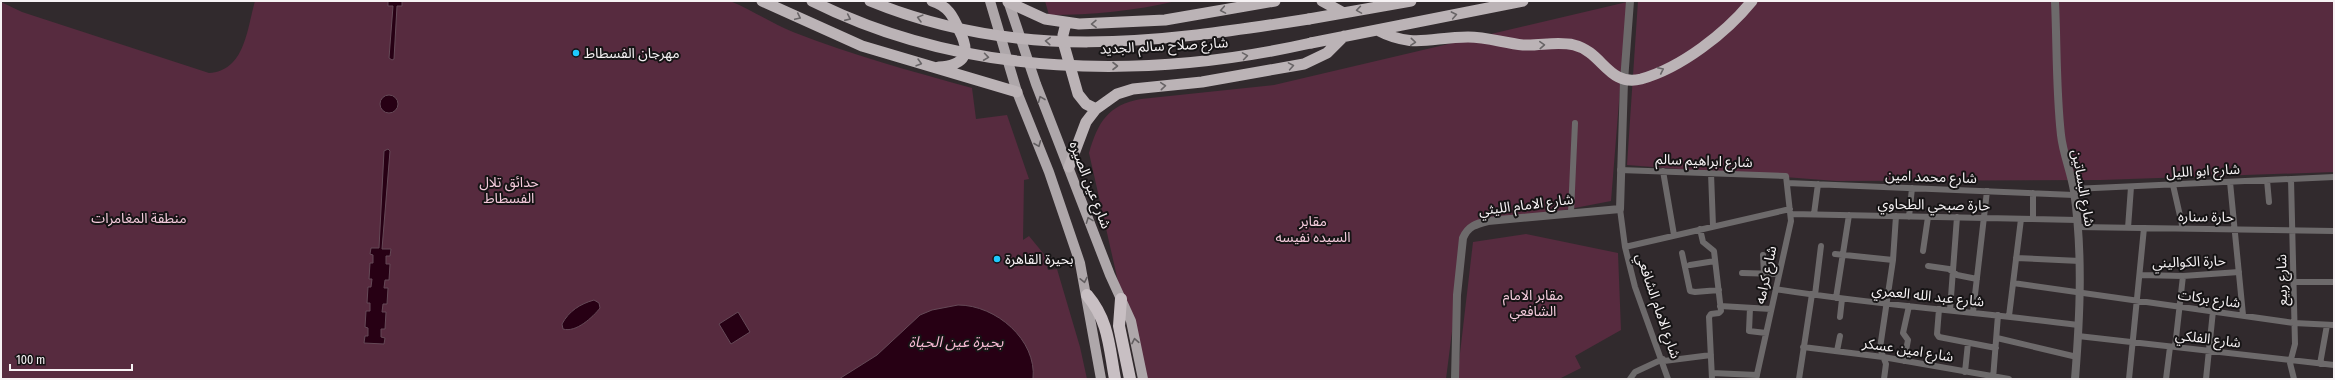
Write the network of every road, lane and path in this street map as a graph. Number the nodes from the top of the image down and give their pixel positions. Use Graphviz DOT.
graph roads {
  1 [pos="762,1"];
  2 [pos="812,1"];
  3 [pos="870,1"];
  4 [pos="932,1"];
  5 [pos="990,1"];
  6 [pos="1275,1"];
  7 [pos="1322,1"];
  8 [pos="1411,1"];
  9 [pos="1523,1"];
  10 [pos="1630,1"];
  11 [pos="1752,1"];
  12 [pos="2055,1"];
  13 [pos="1008,2"];
  14 [pos="1377,4"];
  15 [pos="1342,12"];
  16 [pos="1066,23"];
  17 [pos="1377,30"];
  18 [pos="1344,36"];
  19 [pos="935,68"];
  20 [pos="1624,81"];
  21 [pos="1017,92"];
  22 [pos="1096,109"];
  23 [pos="1575,123"];
  24 [pos="1068,167"];
  25 [pos="1620,170"];
  26 [pos="1663,171"];
  27 [pos="1711,173"];
  28 [pos="1786,176"];
  29 [pos="2334,177"];
  30 [pos="2291,179"];
  31 [pos="2267,180"];
  32 [pos="2230,182"];
  33 [pos="1787,183"];
  34 [pos="1818,184"];
  35 [pos="2173,185"];
  36 [pos="2131,187"];
  37 [pos="1912,188"];
  38 [pos="1987,191"];
  39 [pos="2074,192"];
  40 [pos="2033,193"];
  41 [pos="2269,202"];
  42 [pos="1620,209"];
  43 [pos="1790,211"];
  44 [pos="1571,212"];
  45 [pos="1814,214"];
  46 [pos="1850,215"];
  47 [pos="1896,216"];
  48 [pos="1909,216"];
  49 [pos="1928,217"];
  50 [pos="1958,218"];
  51 [pos="1984,218"];
  52 [pos="2021,219"];
  53 [pos="2033,219"];
  54 [pos="2077,224"];
  55 [pos="1713,226"];
  56 [pos="2128,228"];
  57 [pos="2144,228"];
  58 [pos="1700,229"];
  59 [pos="2183,229"];
  60 [pos="2235,230"];
  61 [pos="2292,230"];
  62 [pos="2334,231"];
  63 [pos="1674,235"];
  64 [pos="1625,246"];
  65 [pos="1821,246"];
  66 [pos="1923,251"];
  67 [pos="1682,253"];
  68 [pos="1836,254"];
  69 [pos="1843,254"];
  70 [pos="1763,255"];
  71 [pos="2016,258"];
  72 [pos="1893,260"];
  73 [pos="1715,261"];
  74 [pos="2080,261"];
  75 [pos="1690,265"];
  76 [pos="1928,266"];
  77 [pos="1953,272"];
  78 [pos="2239,272"];
  79 [pos="1742,274"];
  80 [pos="1764,274"];
  81 [pos="1779,274"];
  82 [pos="2140,275"];
  83 [pos="2284,275"];
  84 [pos="2183,276"];
  85 [pos="1976,279"];
  86 [pos="2294,279"];
  87 [pos="2334,282"];
  88 [pos="2013,283"];
  89 [pos="1776,289"];
  90 [pos="1719,290"];
  91 [pos="2081,293"];
  92 [pos="1814,295"];
  93 [pos="1088,296"];
  94 [pos="1839,298"];
  95 [pos="1121,299"];
  96 [pos="2137,300"];
  97 [pos="1885,304"];
  98 [pos="1720,306"];
  99 [pos="1909,306"];
  100 [pos="2180,307"];
  101 [pos="1750,308"];
  102 [pos="1771,309"];
  103 [pos="1939,309"];
  104 [pos="1950,310"];
  105 [pos="2213,311"];
  106 [pos="1973,312"];
  107 [pos="1998,315"];
  108 [pos="2243,315"];
  109 [pos="2009,316"];
  110 [pos="1840,317"];
  111 [pos="2294,322"];
  112 [pos="2078,325"];
  113 [pos="2327,325"];
  114 [pos="2334,325"];
  115 [pos="1766,333"];
  116 [pos="1840,336"];
  117 [pos="2078,336"];
  118 [pos="1997,338"];
  119 [pos="2133,342"];
  120 [pos="1968,343"];
  121 [pos="1803,347"];
  122 [pos="2172,347"];
  123 [pos="1996,348"];
  124 [pos="1837,351"];
  125 [pos="2209,351"];
  126 [pos="1711,355"];
  127 [pos="1883,357"];
  128 [pos="2077,357"];
  129 [pos="1663,360"];
  130 [pos="2290,360"];
  131 [pos="1904,361"];
  132 [pos="2320,364"];
  133 [pos="2334,365"];
  134 [pos="1965,372"];
  135 [pos="1712,376"];
  136 [pos="1757,377"];
  137 [pos="1993,378"];
  138 [pos="1101,379"];
  139 [pos="1115,379"];
  140 [pos="1130,379"];
  141 [pos="1143,379"];
  142 [pos="1455,379"];
  143 [pos="1630,379"];
  144 [pos="1668,379"];
  145 [pos="1799,379"];
  146 [pos="1884,379"];
  147 [pos="2009,379"];
  148 [pos="2075,379"];
  149 [pos="2079,379"];
  150 [pos="2129,379"];
  151 [pos="2166,379"];
  152 [pos="2206,379"];
  153 [pos="2294,379"];
  1 -- 19 [label="highway, one-way"];
  2 -- 18 [label="highway, شارع صلاح سالم الجديد, one-way, bridge"];
  15 -- 3 [label="highway, شارع صلاح سالم الجديد, one-way, bridge"];
  4 -- 19 [label="highway"];
  5 -- 21 [label="main road"];
  6 -- 16 [label="highway, one-way"];
  7 -- 15 [label="highway"];
  8 -- 14 [label="highway, شارع صلاح سالم الجديد"];
  17 -- 9 [label="highway, شارع صلاح سالم الجديد, one-way"];
  10 -- 20 [label="street, شارع الامام الشافعي"];
  20 -- 11 [label="highway, one-way"];
  12 -- 39 [label="street, شارع البساتين"];
  13 -- 16 [label="highway"];
  24 -- 13 [label="main road, شارع عين الصيره, one-way"];
  14 -- 15 [label="highway, شارع صلاح سالم الجديد, one-way"];
  16 -- 22 [label="highway"];
  17 -- 18 [label="highway, شارع صلاح سالم الجديد"];
  17 -- 20 [label="highway, one-way"];
  22 -- 18 [label="highway, one-way"];
  19 -- 21 [label="highway"];
  20 -- 25 [label="street, شارع الامام الشافعي"];
  21 -- 93 [label="main road, one-way"];
  22 -- 24 [label="highway"];
  23 -- 44 [label="street"];
  95 -- 24 [label="main road, شارع عين الصيره, one-way"];
  25 -- 26 [label="street, شارع ابراهيم سالم"];
  25 -- 42 [label="street, شارع الامام الشافعي"];
  26 -- 27 [label="street, شارع ابراهيم سالم"];
  26 -- 63 [label="street"];
  27 -- 28 [label="street, شارع ابراهيم سالم"];
  27 -- 55 [label="street"];
  28 -- 33 [label="street, شارع كرامه"];
  29 -- 30 [label="street, شارع ابو الليل"];
  30 -- 31 [label="street, شارع ابو الليل"];
  30 -- 61 [label="street, شارع ربيع"];
  31 -- 32 [label="street, شارع ابو الليل"];
  31 -- 41 [label="street"];
  32 -- 35 [label="street, شارع ابو الليل"];
  32 -- 60 [label="street"];
  33 -- 34 [label="street, شارع محمد امين"];
  33 -- 43 [label="street, شارع كرامه"];
  34 -- 37 [label="street, شارع محمد امين"];
  34 -- 45 [label="street"];
  35 -- 36 [label="street, شارع ابو الليل"];
  35 -- 59 [label="street"];
  36 -- 39 [label="street, شارع ابو الليل"];
  36 -- 56 [label="street"];
  37 -- 38 [label="street, شارع محمد امين"];
  37 -- 48 [label="street"];
  38 -- 40 [label="street, شارع محمد امين"];
  38 -- 51 [label="street"];
  39 -- 40 [label="street, شارع محمد امين"];
  39 -- 54 [label="street, شارع البساتين"];
  40 -- 53 [label="street"];
  42 -- 44 [label="street, شارع الامام الليثي"];
  42 -- 64 [label="street, شارع الامام الشافعي"];
  43 -- 45 [label="street, حارة صبحي الطحاوي"];
  43 -- 55 [label="street, حارة صبحي الطحاوي"];
  43 -- 81 [label="street, شارع كرامه"];
  44 -- 142 [label="street, شارع الامام الليثي"];
  45 -- 46 [label="street, حارة صبحي الطحاوي"];
  46 -- 47 [label="street, حارة صبحي الطحاوي"];
  46 -- 69 [label="street"];
  47 -- 48 [label="street, حارة صبحي الطحاوي"];
  47 -- 72 [label="street"];
  48 -- 49 [label="street, حارة صبحي الطحاوي"];
  49 -- 50 [label="street, حارة صبحي الطحاوي"];
  49 -- 66 [label="street"];
  50 -- 51 [label="street, حارة صبحي الطحاوي"];
  50 -- 77 [label="street"];
  51 -- 52 [label="street, حارة صبحي الطحاوي"];
  51 -- 85 [label="street"];
  52 -- 53 [label="street, حارة صبحي الطحاوي"];
  52 -- 71 [label="street"];
  53 -- 54 [label="street, حارة صبحي الطحاوي"];
  54 -- 56 [label="street, حارة سناره"];
  54 -- 74 [label="street, شارع البساتين"];
  55 -- 58 [label="street, حارة صبحي الطحاوي"];
  56 -- 57 [label="street, حارة سناره"];
  57 -- 59 [label="street, حارة سناره"];
  57 -- 82 [label="street"];
  58 -- 63 [label="street, حارة صبحي الطحاوي"];
  58 -- 73 [label="street"];
  59 -- 60 [label="street, حارة سناره"];
  60 -- 61 [label="street, حارة سناره"];
  60 -- 78 [label="street"];
  61 -- 62 [label="street, حارة سناره"];
  61 -- 86 [label="street, شارع ربيع"];
  63 -- 64 [label="street, حارة صبحي الطحاوي"];
  64 -- 129 [label="street, شارع الامام الشافعي"];
  65 -- 92 [label="street"];
  67 -- 90 [label="street"];
  68 -- 69 [label="street"];
  69 -- 72 [label="street"];
  69 -- 94 [label="street"];
  70 -- 80 [label="street"];
  71 -- 74 [label="street"];
  71 -- 88 [label="street"];
  72 -- 97 [label="street"];
  73 -- 75 [label="street"];
  73 -- 90 [label="street"];
  74 -- 91 [label="street, شارع البساتين"];
  76 -- 77 [label="street"];
  77 -- 85 [label="street"];
  77 -- 104 [label="street"];
  78 -- 84 [label="street, حارة الكواليني"];
  78 -- 108 [label="street"];
  79 -- 80 [label="street"];
  80 -- 81 [label="street"];
  81 -- 89 [label="street, شارع كرامه"];
  82 -- 84 [label="street, حارة الكواليني"];
  82 -- 96 [label="street"];
  83 -- 86 [label="street"];
  84 -- 100 [label="street"];
  85 -- 106 [label="street"];
  86 -- 87 [label="street"];
  86 -- 111 [label="street, شارع ربيع"];
  88 -- 91 [label="street, شارع بركات"];
  88 -- 109 [label="street"];
  89 -- 92 [label="street, شارع عبد الله العمري"];
  89 -- 102 [label="street, شارع كرامه"];
  90 -- 98 [label="street"];
  91 -- 96 [label="street, شارع بركات"];
  91 -- 112 [label="street, شارع البساتين"];
  92 -- 94 [label="street, شارع عبد الله العمري"];
  92 -- 121 [label="street"];
  93 -- 138 [label="main road"];
  93 -- 139 [label="highway"];
  94 -- 97 [label="street, شارع عبد الله العمري"];
  94 -- 110 [label="street"];
  95 -- 140 [label="highway"];
  141 -- 95 [label="main road, شارع عين الصيره, one-way"];
  96 -- 100 [label="street, شارع بركات"];
  96 -- 119 [label="street"];
  97 -- 99 [label="street, شارع عبد الله العمري"];
  97 -- 127 [label="street"];
  98 -- 101 [label="street"];
  98 -- 126 [label="street"];
  99 -- 103 [label="street, شارع عبد الله العمري"];
  99 -- 131 [label="street"];
  100 -- 105 [label="street, شارع بركات"];
  100 -- 122 [label="street"];
  101 -- 102 [label="street"];
  101 -- 115 [label="street"];
  102 -- 115 [label="street, شارع كرامه"];
  103 -- 104 [label="street, شارع عبد الله العمري"];
  103 -- 120 [label="street"];
  104 -- 106 [label="street, شارع عبد الله العمري"];
  105 -- 108 [label="street, شارع بركات"];
  105 -- 125 [label="street"];
  106 -- 107 [label="street, شارع عبد الله العمري"];
  107 -- 109 [label="street, شارع عبد الله العمري"];
  107 -- 118 [label="street"];
  108 -- 111 [label="street, شارع بركات"];
  109 -- 112 [label="street, شارع عبد الله العمري"];
  111 -- 113 [label="street, شارع بركات"];
  111 -- 130 [label="street, شارع ربيع"];
  112 -- 117 [label="street, شارع البساتين"];
  113 -- 114 [label="street, شارع بركات"];
  113 -- 132 [label="street"];
  115 -- 136 [label="street, شارع كرامه"];
  116 -- 124 [label="street"];
  117 -- 119 [label="street, شارع الفلكي"];
  117 -- 128 [label="street, شارع البساتين"];
  118 -- 123 [label="street"];
  118 -- 128 [label="street"];
  119 -- 122 [label="street, شارع الفلكي"];
  119 -- 150 [label="street"];
  120 -- 123 [label="street"];
  120 -- 134 [label="street"];
  121 -- 124 [label="street, شارع امين عسكر"];
  121 -- 145 [label="street"];
  122 -- 125 [label="street, شارع الفلكي"];
  122 -- 151 [label="street"];
  123 -- 137 [label="street"];
  124 -- 127 [label="street, شارع امين عسكر"];
  125 -- 130 [label="street, شارع الفلكي"];
  125 -- 152 [label="street"];
  126 -- 129 [label="street"];
  126 -- 135 [label="street"];
  127 -- 131 [label="street, شارع امين عسكر"];
  127 -- 146 [label="street"];
  128 -- 148 [label="street, شارع البساتين"];
  129 -- 143 [label="street"];
  129 -- 144 [label="street, شارع الامام الشافعي"];
  130 -- 132 [label="street, شارع الفلكي"];
  130 -- 153 [label="street, شارع ربيع"];
  131 -- 134 [label="street, شارع امين عسكر"];
  132 -- 133 [label="street, شارع الفلكي"];
  134 -- 137 [label="street, شارع امين عسكر"];
  135 -- 136 [label="street"];
  137 -- 147 [label="street, شارع امين عسكر"];
  148 -- 149 [label="street"];
}
